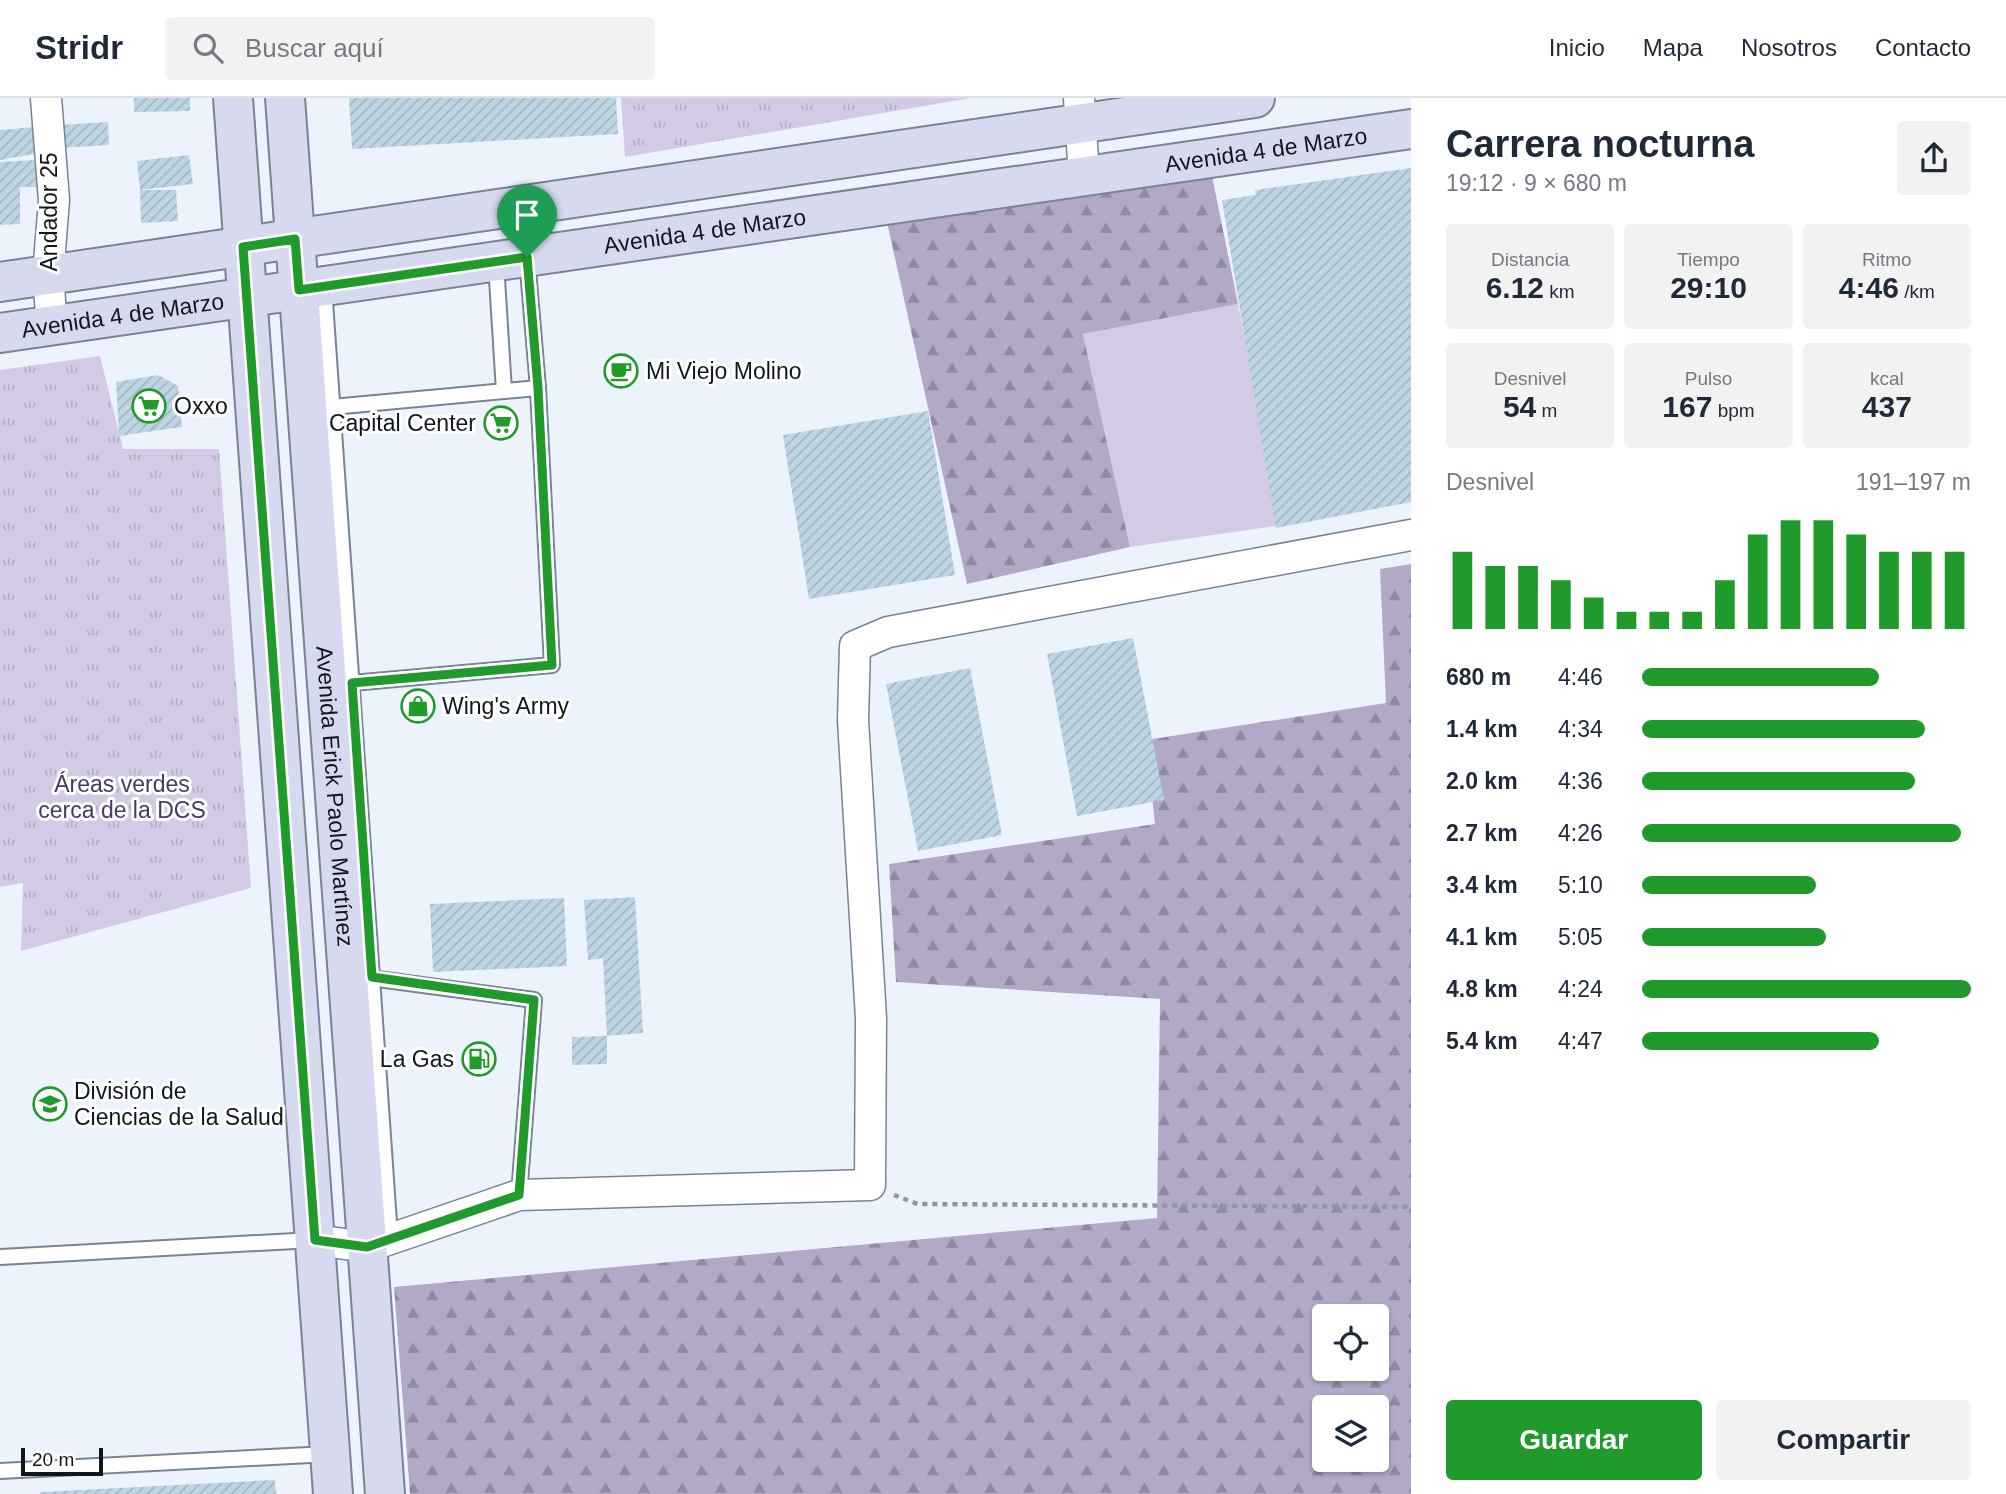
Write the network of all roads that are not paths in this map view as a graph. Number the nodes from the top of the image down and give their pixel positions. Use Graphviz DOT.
graph roads {
  1 [pos="46,98"];
  2 [pos="233,98"];
  3 [pos="285,98"];
  4 [pos="1255,98"];
  5 [pos="1080,111"];
  6 [pos="1411,129"];
  7 [pos="1084,176"];
  8 [pos="295,239"];
  9 [pos="243,247"];
  10 [pos="511,259"];
  11 [pos="48,275"];
  12 [pos="0,282"];
  13 [pos="311,288"];
  14 [pos="247,298"];
  15 [pos="52,326"];
  16 [pos="0,333"];
  17 [pos="538,388"];
  18 [pos="504,391"];
  19 [pos="332,407"];
  20 [pos="325,481"];
  21 [pos="1411,535"];
  22 [pos="352,683"];
  23 [pos="353,876"];
  24 [pos="360,977"];
  25 [pos="519,1195"];
  26 [pos="315,1240"];
  27 [pos="379,1242"];
  28 [pos="0,1257"];
  29 [pos="330,1453"];
  30 [pos="0,1471"];
  31 [pos="333,1494"];
  32 [pos="385,1494"];
  1 -- 11 [label="street, Andador 25"];
  2 -- 9 [label="main road"];
  3 -- 8 [label="main road, Avenida Erick Paolo Martínez"];
  4 -- 5 [label="main road"];
  5 -- 7 [label="street"];
  5 -- 8 [label="main road"];
  6 -- 7 [label="main road, Avenida 4 de Marzo"];
  7 -- 10 [label="main road, Avenida 4 de Marzo"];
  8 -- 9 [label="main road"];
  8 -- 13 [label="main road, Avenida Erick Paolo Martínez"];
  9 -- 11 [label="main road"];
  9 -- 14 [label="main road"];
  10 -- 13 [label="main road, Avenida 4 de Marzo"];
  10 -- 17 [label="lane"];
  10 -- 18 [label="lane"];
  11 -- 12 [label="main road"];
  11 -- 15 [label="street, Andador 25"];
  13 -- 14 [label="main road, Avenida 4 de Marzo"];
  13 -- 19 [label="lane"];
  13 -- 20 [label="main road, Avenida Erick Paolo Martínez"];
  14 -- 15 [label="main road, Avenida 4 de Marzo"];
  14 -- 26 [label="main road"];
  15 -- 16 [label="main road, Avenida 4 de Marzo"];
  17 -- 18 [label="lane"];
  17 -- 22 [label="lane"];
  18 -- 19 [label="lane"];
  19 -- 20 [label="lane"];
  20 -- 22 [label="lane"];
  20 -- 23 [label="main road, Avenida Erick Paolo Martínez"];
  21 -- 25 [label="street"];
  22 -- 23 [label="lane"];
  23 -- 24 [label="main road, Avenida Erick Paolo Martínez"];
  24 -- 25 [label="lane"];
  24 -- 27 [label="main road, Avenida Erick Paolo Martínez"];
  25 -- 27 [label="street"];
  26 -- 27 [label="street"];
  26 -- 28 [label="lane"];
  26 -- 29 [label="main road"];
  27 -- 32 [label="main road, Avenida Erick Paolo Martínez"];
  29 -- 30 [label="lane"];
  29 -- 31 [label="main road"];
}
